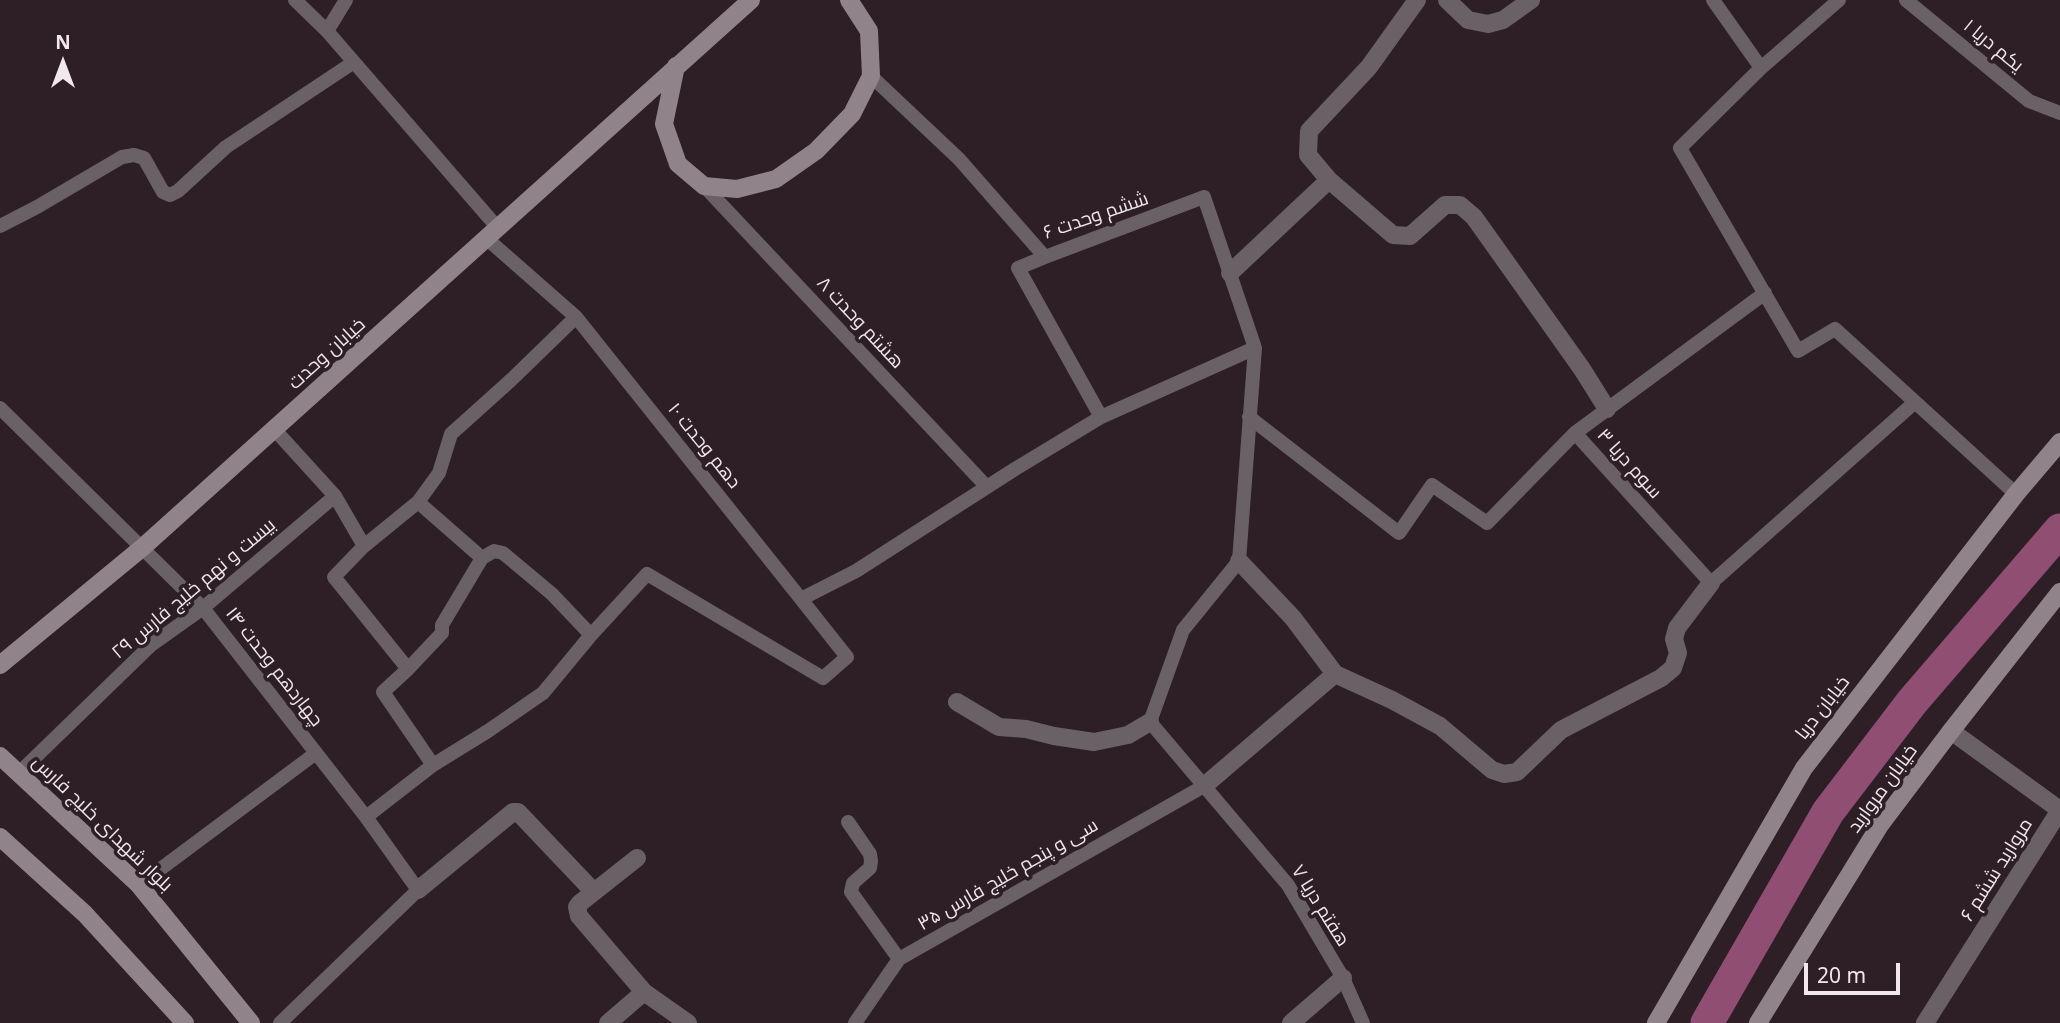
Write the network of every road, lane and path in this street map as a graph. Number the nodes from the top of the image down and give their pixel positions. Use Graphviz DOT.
graph roads {
  1 [pos="295,0"];
  2 [pos="346,0"];
  3 [pos="751,0"];
  4 [pos="849,0"];
  5 [pos="1416,0"];
  6 [pos="1447,0"];
  7 [pos="1531,0"];
  8 [pos="1713,0"];
  9 [pos="1839,0"];
  10 [pos="1906,0"];
  11 [pos="327,31"];
  12 [pos="354,62"];
  13 [pos="676,66"];
  14 [pos="1761,68"];
  15 [pos="871,76"];
  16 [pos="2060,113"];
  17 [pos="1329,180"];
  18 [pos="704,186"];
  19 [pos="0,226"];
  20 [pos="491,232"];
  21 [pos="1045,257"];
  22 [pos="1230,273"];
  23 [pos="1765,293"];
  24 [pos="576,317"];
  25 [pos="1255,348"];
  26 [pos="1914,403"];
  27 [pos="0,408"];
  28 [pos="1607,409"];
  29 [pos="1101,417"];
  30 [pos="1249,417"];
  31 [pos="275,430"];
  32 [pos="1575,433"];
  33 [pos="2060,442"];
  34 [pos="987,487"];
  35 [pos="2016,494"];
  36 [pos="335,496"];
  37 [pos="418,502"];
  38 [pos="364,546"];
  39 [pos="143,547"];
  40 [pos="482,558"];
  41 [pos="1239,561"];
  42 [pos="1711,583"];
  43 [pos="2060,592"];
  44 [pos="801,599"];
  45 [pos="204,608"];
  46 [pos="591,635"];
  47 [pos="0,665"];
  48 [pos="408,669"];
  49 [pos="1335,674"];
  50 [pos="957,702"];
  51 [pos="1150,722"];
  52 [pos="1951,731"];
  53 [pos="316,753"];
  54 [pos="0,756"];
  55 [pos="433,765"];
  56 [pos="19,773"];
  57 [pos="1204,786"];
  58 [pos="2060,810"];
  59 [pos="366,817"];
  60 [pos="848,822"];
  61 [pos="0,837"];
  62 [pos="637,858"];
  63 [pos="139,884"];
  64 [pos="418,890"];
  65 [pos="593,891"];
  66 [pos="898,959"];
  67 [pos="1343,978"];
  68 [pos="644,992"];
  69 [pos="186,1023"];
  70 [pos="251,1023"];
  71 [pos="280,1023"];
  72 [pos="608,1023"];
  73 [pos="688,1023"];
  74 [pos="855,1023"];
  75 [pos="1291,1023"];
  76 [pos="1363,1023"];
  77 [pos="1656,1023"];
  78 [pos="1758,1023"];
  79 [pos="1925,1023"];
  1 -- 11 [label="lane, دهم وحدت ۱۰"];
  2 -- 11 [label="lane"];
  3 -- 13 [label="main road, خیابان وحدت"];
  4 -- 15 [label="main road"];
  5 -- 17 [label="street"];
  6 -- 7 [label="street"];
  8 -- 14 [label="lane"];
  9 -- 14 [label="lane"];
  10 -- 16 [label="lane, یکم دریا ۱"];
  11 -- 12 [label="lane, دهم وحدت ۱۰"];
  12 -- 19 [label="lane"];
  12 -- 20 [label="lane, دهم وحدت ۱۰"];
  13 -- 18 [label="main road"];
  13 -- 20 [label="main road, خیابان وحدت"];
  14 -- 23 [label="lane"];
  15 -- 18 [label="main road"];
  15 -- 21 [label="lane, ششم وحدت ۶"];
  17 -- 22 [label="street"];
  17 -- 28 [label="street"];
  18 -- 34 [label="lane, هشتم وحدت ۸"];
  20 -- 24 [label="lane, دهم وحدت ۱۰"];
  20 -- 31 [label="main road, خیابان وحدت"];
  21 -- 22 [label="lane, ششم وحدت ۶"];
  21 -- 29 [label="lane"];
  22 -- 25 [label="lane, ششم وحدت ۶"];
  23 -- 26 [label="lane"];
  23 -- 28 [label="lane"];
  24 -- 37 [label="lane"];
  24 -- 44 [label="lane, دهم وحدت ۱۰"];
  25 -- 29 [label="lane"];
  25 -- 30 [label="lane"];
  26 -- 35 [label="lane"];
  26 -- 42 [label="lane"];
  27 -- 39 [label="lane, چهاردهم وحدت ۱۴"];
  28 -- 32 [label="lane"];
  29 -- 34 [label="lane"];
  30 -- 32 [label="lane, سوم دریا ۳"];
  30 -- 41 [label="lane"];
  31 -- 36 [label="lane"];
  31 -- 39 [label="main road, خیابان وحدت"];
  32 -- 42 [label="lane, سوم دریا ۳"];
  33 -- 35 [label="main road, خیابان دریا"];
  34 -- 44 [label="lane"];
  35 -- 77 [label="main road, خیابان دریا"];
  36 -- 38 [label="lane"];
  36 -- 45 [label="lane, بیست و نهم خلیج فارس ۲۹"];
  37 -- 38 [label="lane"];
  37 -- 40 [label="lane"];
  38 -- 48 [label="lane"];
  39 -- 45 [label="lane, چهاردهم وحدت ۱۴"];
  39 -- 47 [label="main road, خیابان وحدت"];
  40 -- 46 [label="lane"];
  40 -- 48 [label="lane"];
  41 -- 49 [label="street"];
  41 -- 51 [label="lane"];
  42 -- 49 [label="street"];
  43 -- 52 [label="main road, خیابان مروارید"];
  44 -- 46 [label="lane, دهم وحدت ۱۰"];
  45 -- 53 [label="lane, چهاردهم وحدت ۱۴"];
  45 -- 56 [label="lane, بیست و نهم خلیج فارس ۲۹"];
  46 -- 55 [label="lane"];
  48 -- 55 [label="lane"];
  49 -- 57 [label="street"];
  50 -- 51 [label="street"];
  51 -- 57 [label="lane, هفتم دریا ۷"];
  52 -- 58 [label="street"];
  52 -- 78 [label="main road, خیابان مروارید"];
  53 -- 59 [label="lane, چهاردهم وحدت ۱۴"];
  53 -- 63 [label="lane"];
  54 -- 56 [label="main road, بلوار شهدای خلیج فارس"];
  55 -- 59 [label="lane"];
  56 -- 63 [label="main road, بلوار شهدای خلیج فارس"];
  57 -- 66 [label="lane, سی و پنجم خلیج فارس ۳۵"];
  57 -- 67 [label="lane, هفتم دریا ۷"];
  58 -- 79 [label="street, مروارید ششم ۶"];
  59 -- 64 [label="lane, چهاردهم وحدت ۱۴"];
  60 -- 66 [label="lane"];
  61 -- 69 [label="main road"];
  62 -- 65 [label="street"];
  63 -- 70 [label="main road, بلوار شهدای خلیج فارس"];
  64 -- 65 [label="street"];
  64 -- 71 [label="lane"];
  65 -- 68 [label="street"];
  66 -- 74 [label="lane, سی و پنجم خلیج فارس ۳۵"];
  67 -- 75 [label="street"];
  67 -- 76 [label="lane, هفتم دریا ۷"];
  68 -- 72 [label="street"];
  68 -- 73 [label="street"];
}
